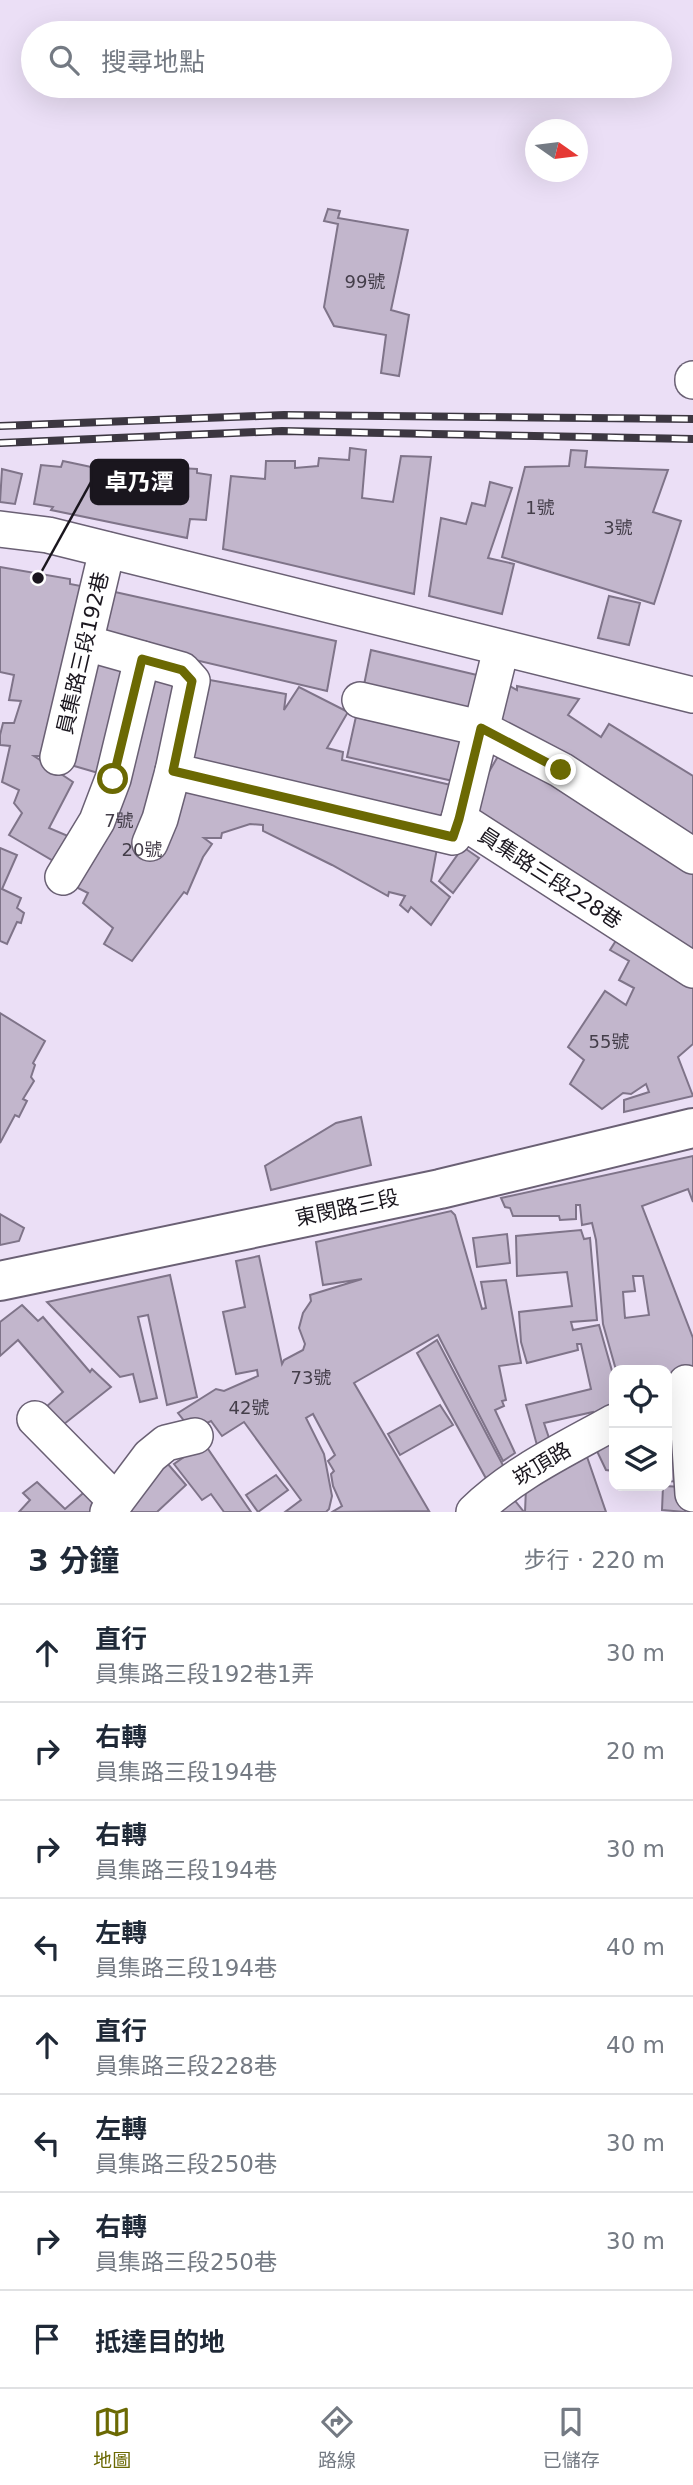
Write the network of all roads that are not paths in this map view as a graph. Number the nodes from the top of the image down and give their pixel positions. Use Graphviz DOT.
graph roads {
  1 [pos="0,529"];
  2 [pos="107,550"];
  3 [pos="86,643"];
  4 [pos="501,649"];
  5 [pos="142,659"];
  6 [pos="693,695"];
  7 [pos="360,700"];
  8 [pos="481,728"];
  9 [pos="58,757"];
  10 [pos="173,771"];
  11 [pos="459,819"];
  12 [pos="150,842"];
  13 [pos="693,856"];
  14 [pos="63,877"];
  15 [pos="693,970"];
  16 [pos="693,1128"];
  17 [pos="0,1281"];
  18 [pos="682,1387"];
  19 [pos="35,1419"];
  20 [pos="609,1425"];
  21 [pos="195,1436"];
  22 [pos="693,1494"];
  23 [pos="112,1507"];
  24 [pos="474,1512"];
  1 -- 2 [label="street"];
  2 -- 3 [label="street, 員集路三段192巷"];
  2 -- 4 [label="street"];
  3 -- 5 [label="street"];
  3 -- 9 [label="street, 員集路三段192巷"];
  4 -- 6 [label="street"];
  4 -- 8 [label="street"];
  5 -- 10 [label="street"];
  5 -- 14 [label="street"];
  7 -- 8 [label="street"];
  8 -- 11 [label="street"];
  8 -- 13 [label="street"];
  10 -- 11 [label="street, 員集路三段228巷"];
  10 -- 12 [label="street"];
  11 -- 15 [label="street, 員集路三段228巷"];
  16 -- 17 [label="main road, 東閔路三段"];
  18 -- 22 [label="street"];
  19 -- 23 [label="street"];
  20 -- 24 [label="street, 崁頂路"];
  21 -- 23 [label="street"];
}
